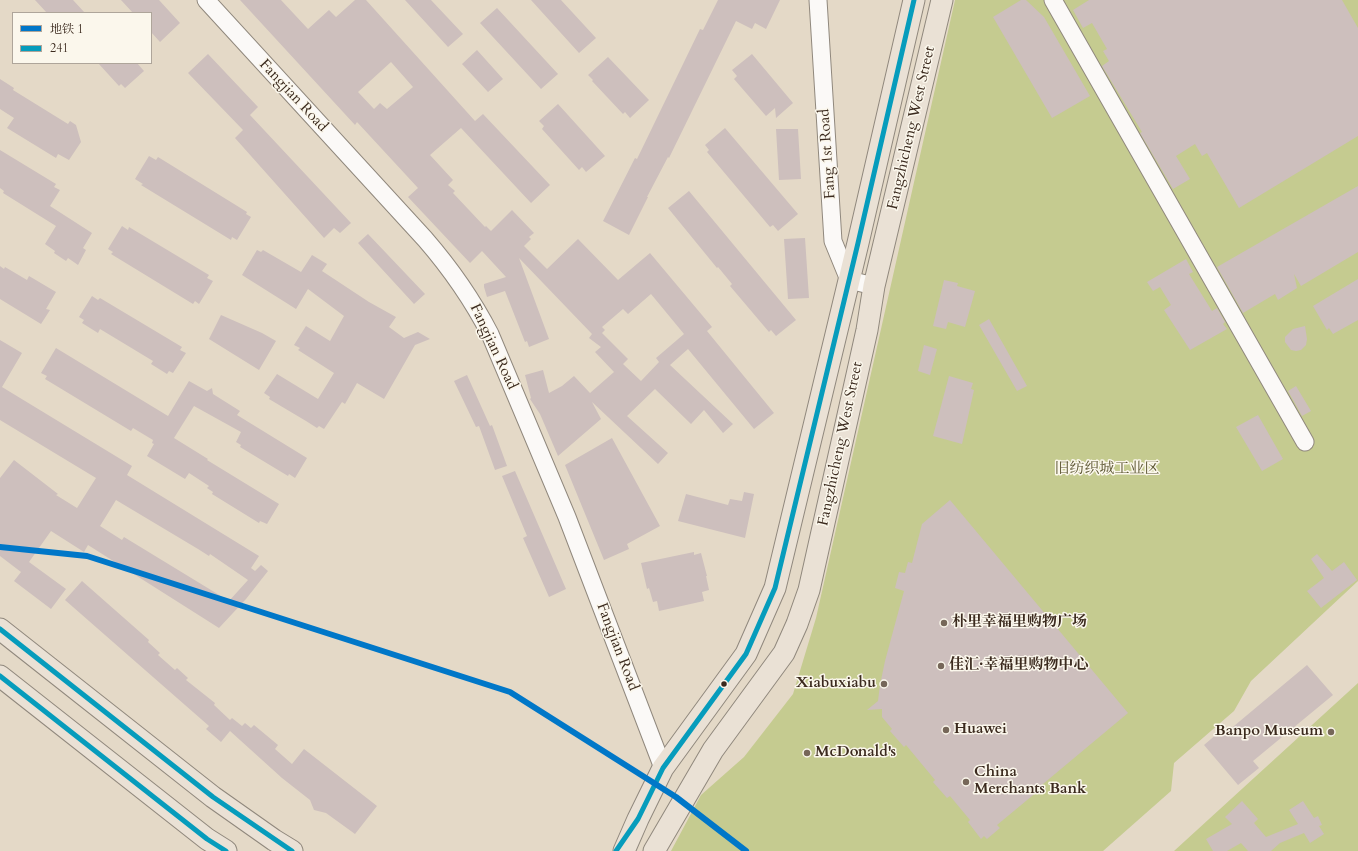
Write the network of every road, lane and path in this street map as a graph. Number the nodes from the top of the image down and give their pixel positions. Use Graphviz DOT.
graph roads {
  1 [pos="206,0"];
  2 [pos="818,0"];
  3 [pos="914,0"];
  4 [pos="942,0"];
  5 [pos="1053,0"];
  6 [pos="849,280"];
  7 [pos="874,286"];
  8 [pos="1306,442"];
  9 [pos="0,629"];
  10 [pos="0,676"];
  11 [pos="663,768"];
  12 [pos="638,818"];
  13 [pos="226,851"];
  14 [pos="292,851"];
  15 [pos="616,851"];
  16 [pos="624,851"];
  17 [pos="654,851"];
  1 -- 11 [label="street, Fangjian Road"];
  2 -- 6 [label="street, Fang 1st Road"];
  3 -- 6 [label="main road, Fangzhicheng West Street"];
  4 -- 7 [label="main road, Fangzhicheng West Street"];
  5 -- 8 [label="street"];
  6 -- 7 [label="street"];
  6 -- 11 [label="main road, Fangzhicheng West Street"];
  7 -- 17 [label="main road, Fangzhicheng West Street"];
  9 -- 14 [label="main road"];
  10 -- 13 [label="main road"];
  11 -- 12 [label="main road, Fangzhicheng West Street"];
  12 -- 15 [label="main road"];
  12 -- 16 [label="main road, Fangzhicheng West Street"];
}
